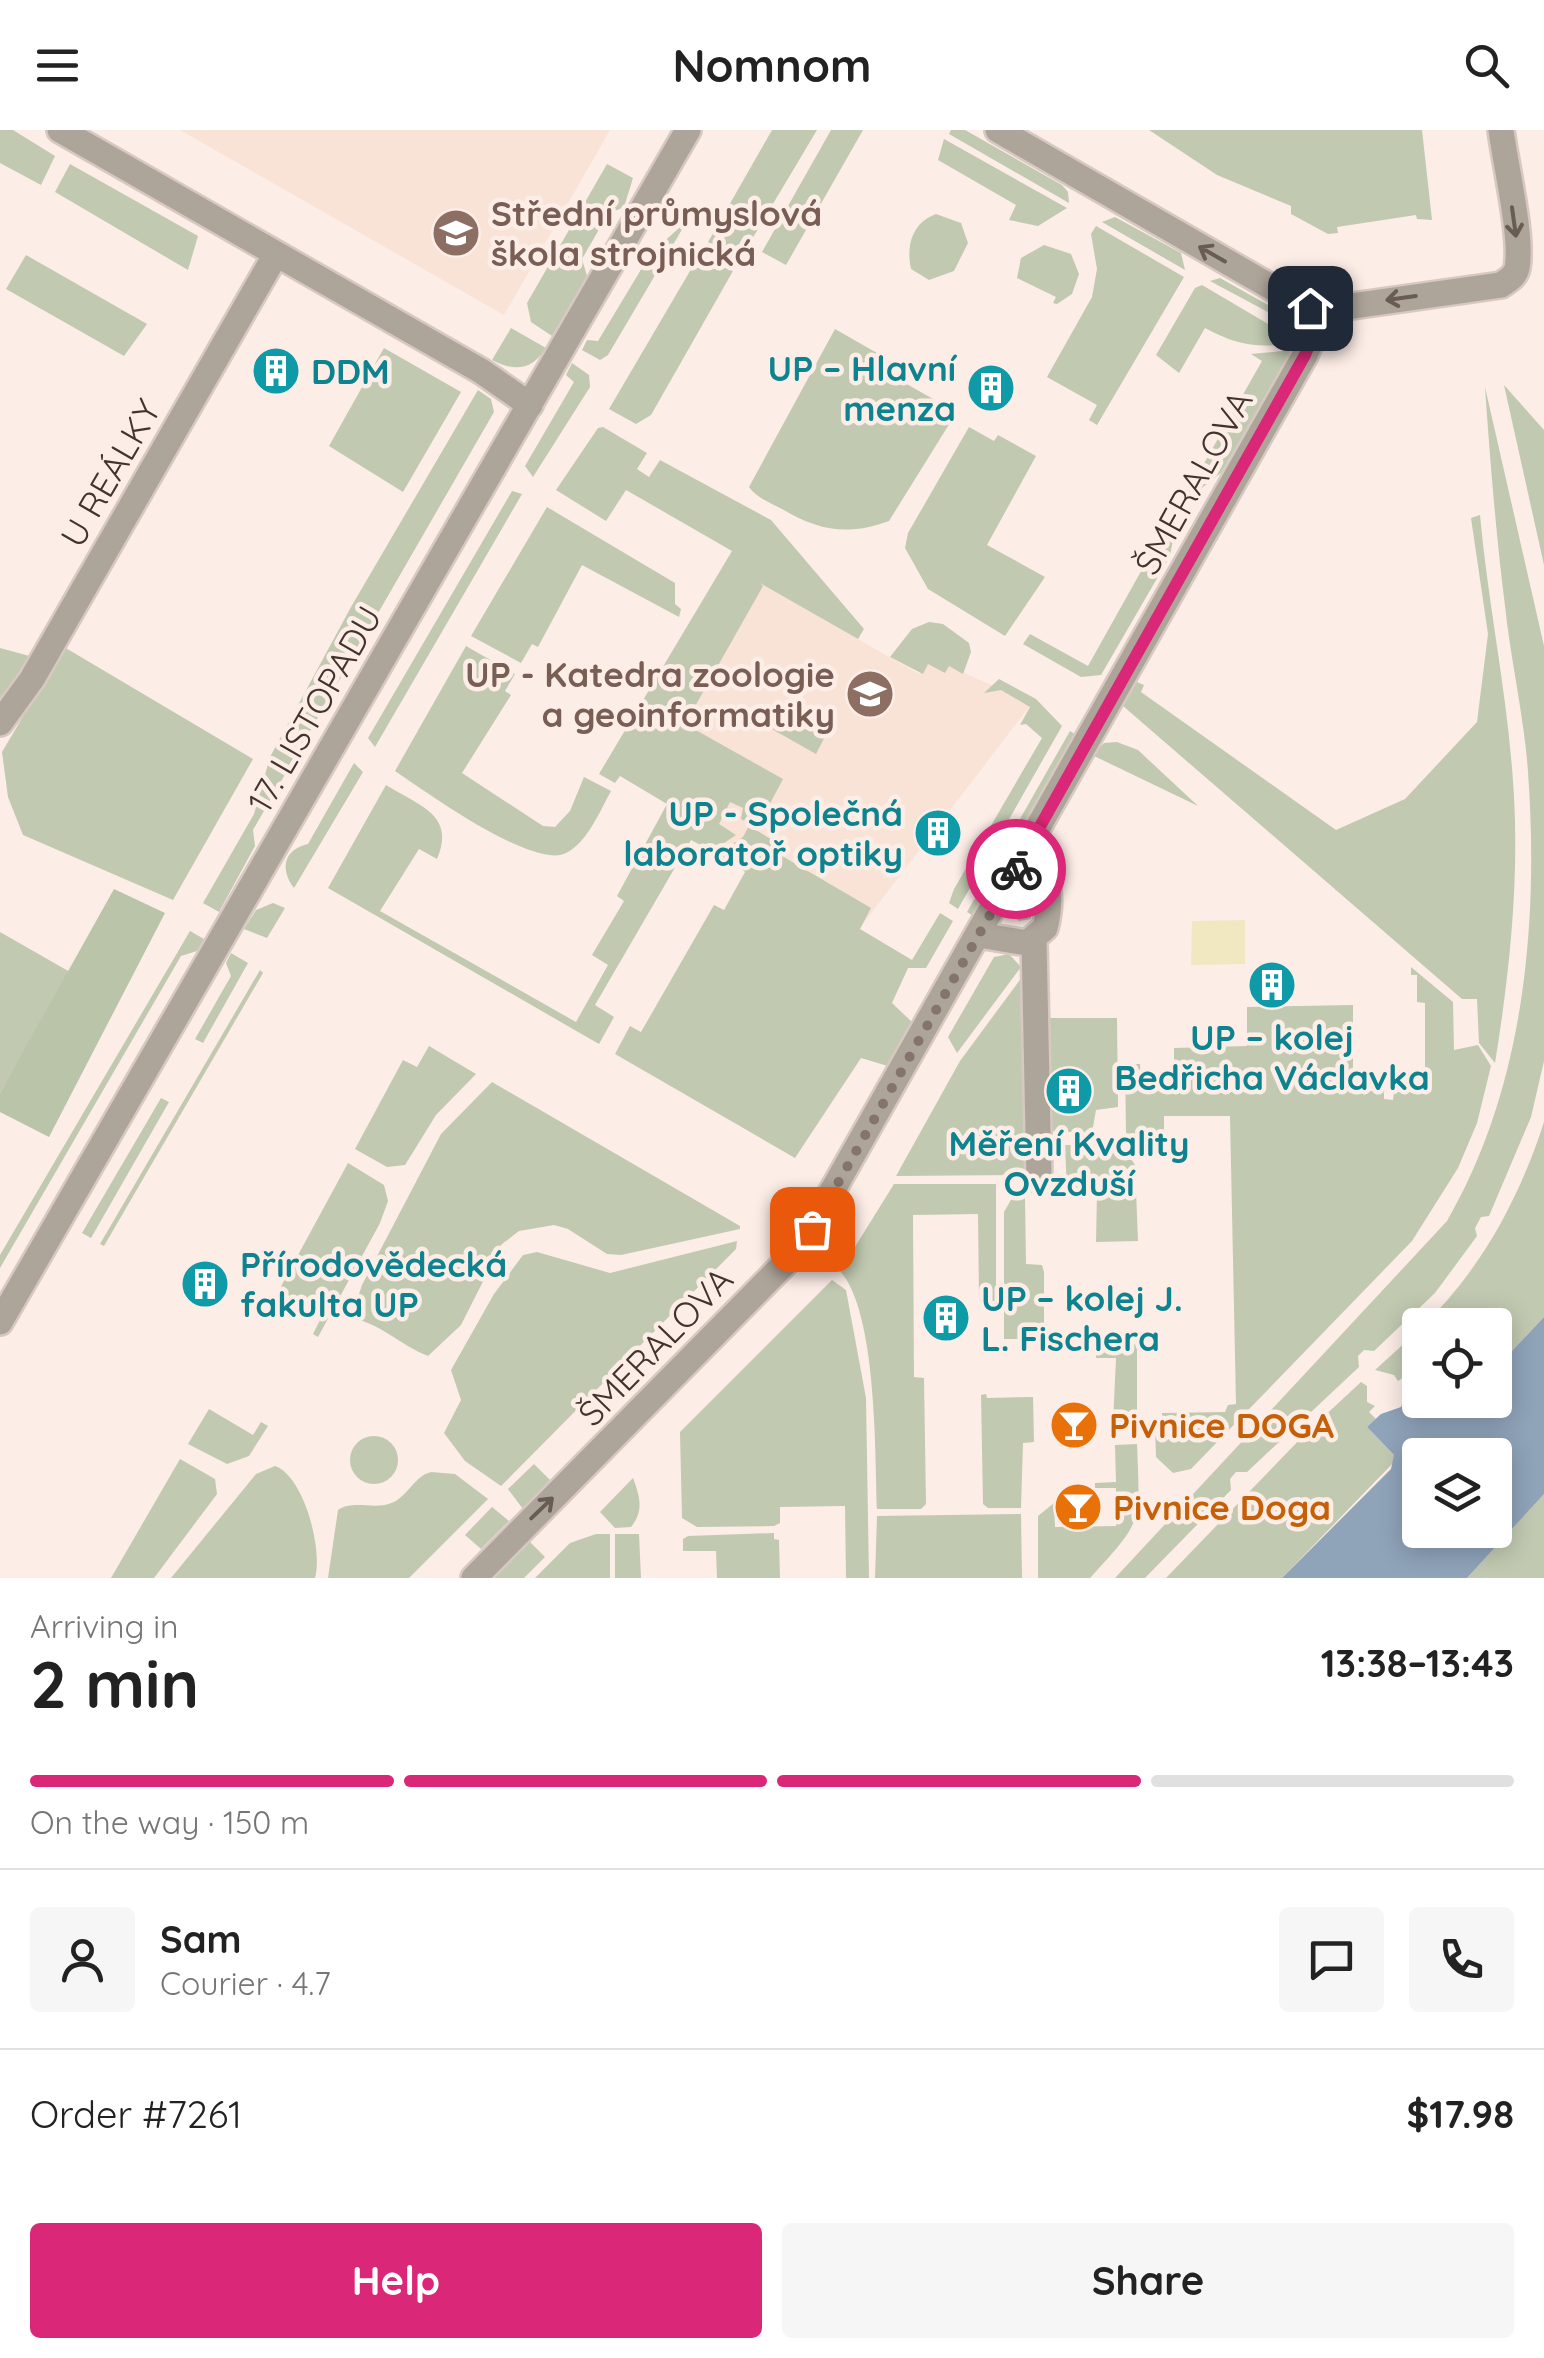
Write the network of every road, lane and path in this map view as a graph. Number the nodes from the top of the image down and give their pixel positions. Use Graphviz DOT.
graph roads {
  1 [pos="60,130"];
  2 [pos="688,130"];
  3 [pos="998,130"];
  4 [pos="1501,130"];
  5 [pos="276,254"];
  6 [pos="1324,310"];
  7 [pos="530,405"];
  8 [pos="0,723"];
  9 [pos="1023,855"];
  10 [pos="978,935"];
  11 [pos="1034,940"];
  12 [pos="1039,1180"];
  13 [pos="0,1322"];
  14 [pos="474,1578"];
  1 -- 5 [label="street"];
  2 -- 7 [label="street, 17. LISTOPADU"];
  6 -- 3 [label="street, one-way"];
  4 -- 6 [label="street, one-way"];
  5 -- 7 [label="street"];
  5 -- 8 [label="street, U REÁLKY"];
  6 -- 9 [label="street, ŠMERALOVA"];
  7 -- 13 [label="street, 17. LISTOPADU"];
  9 -- 10 [label="street, ŠMERALOVA"];
  9 -- 11 [label="street"];
  10 -- 11 [label="street"];
  14 -- 10 [label="street, ŠMERALOVA, one-way"];
  11 -- 12 [label="street"];
}
